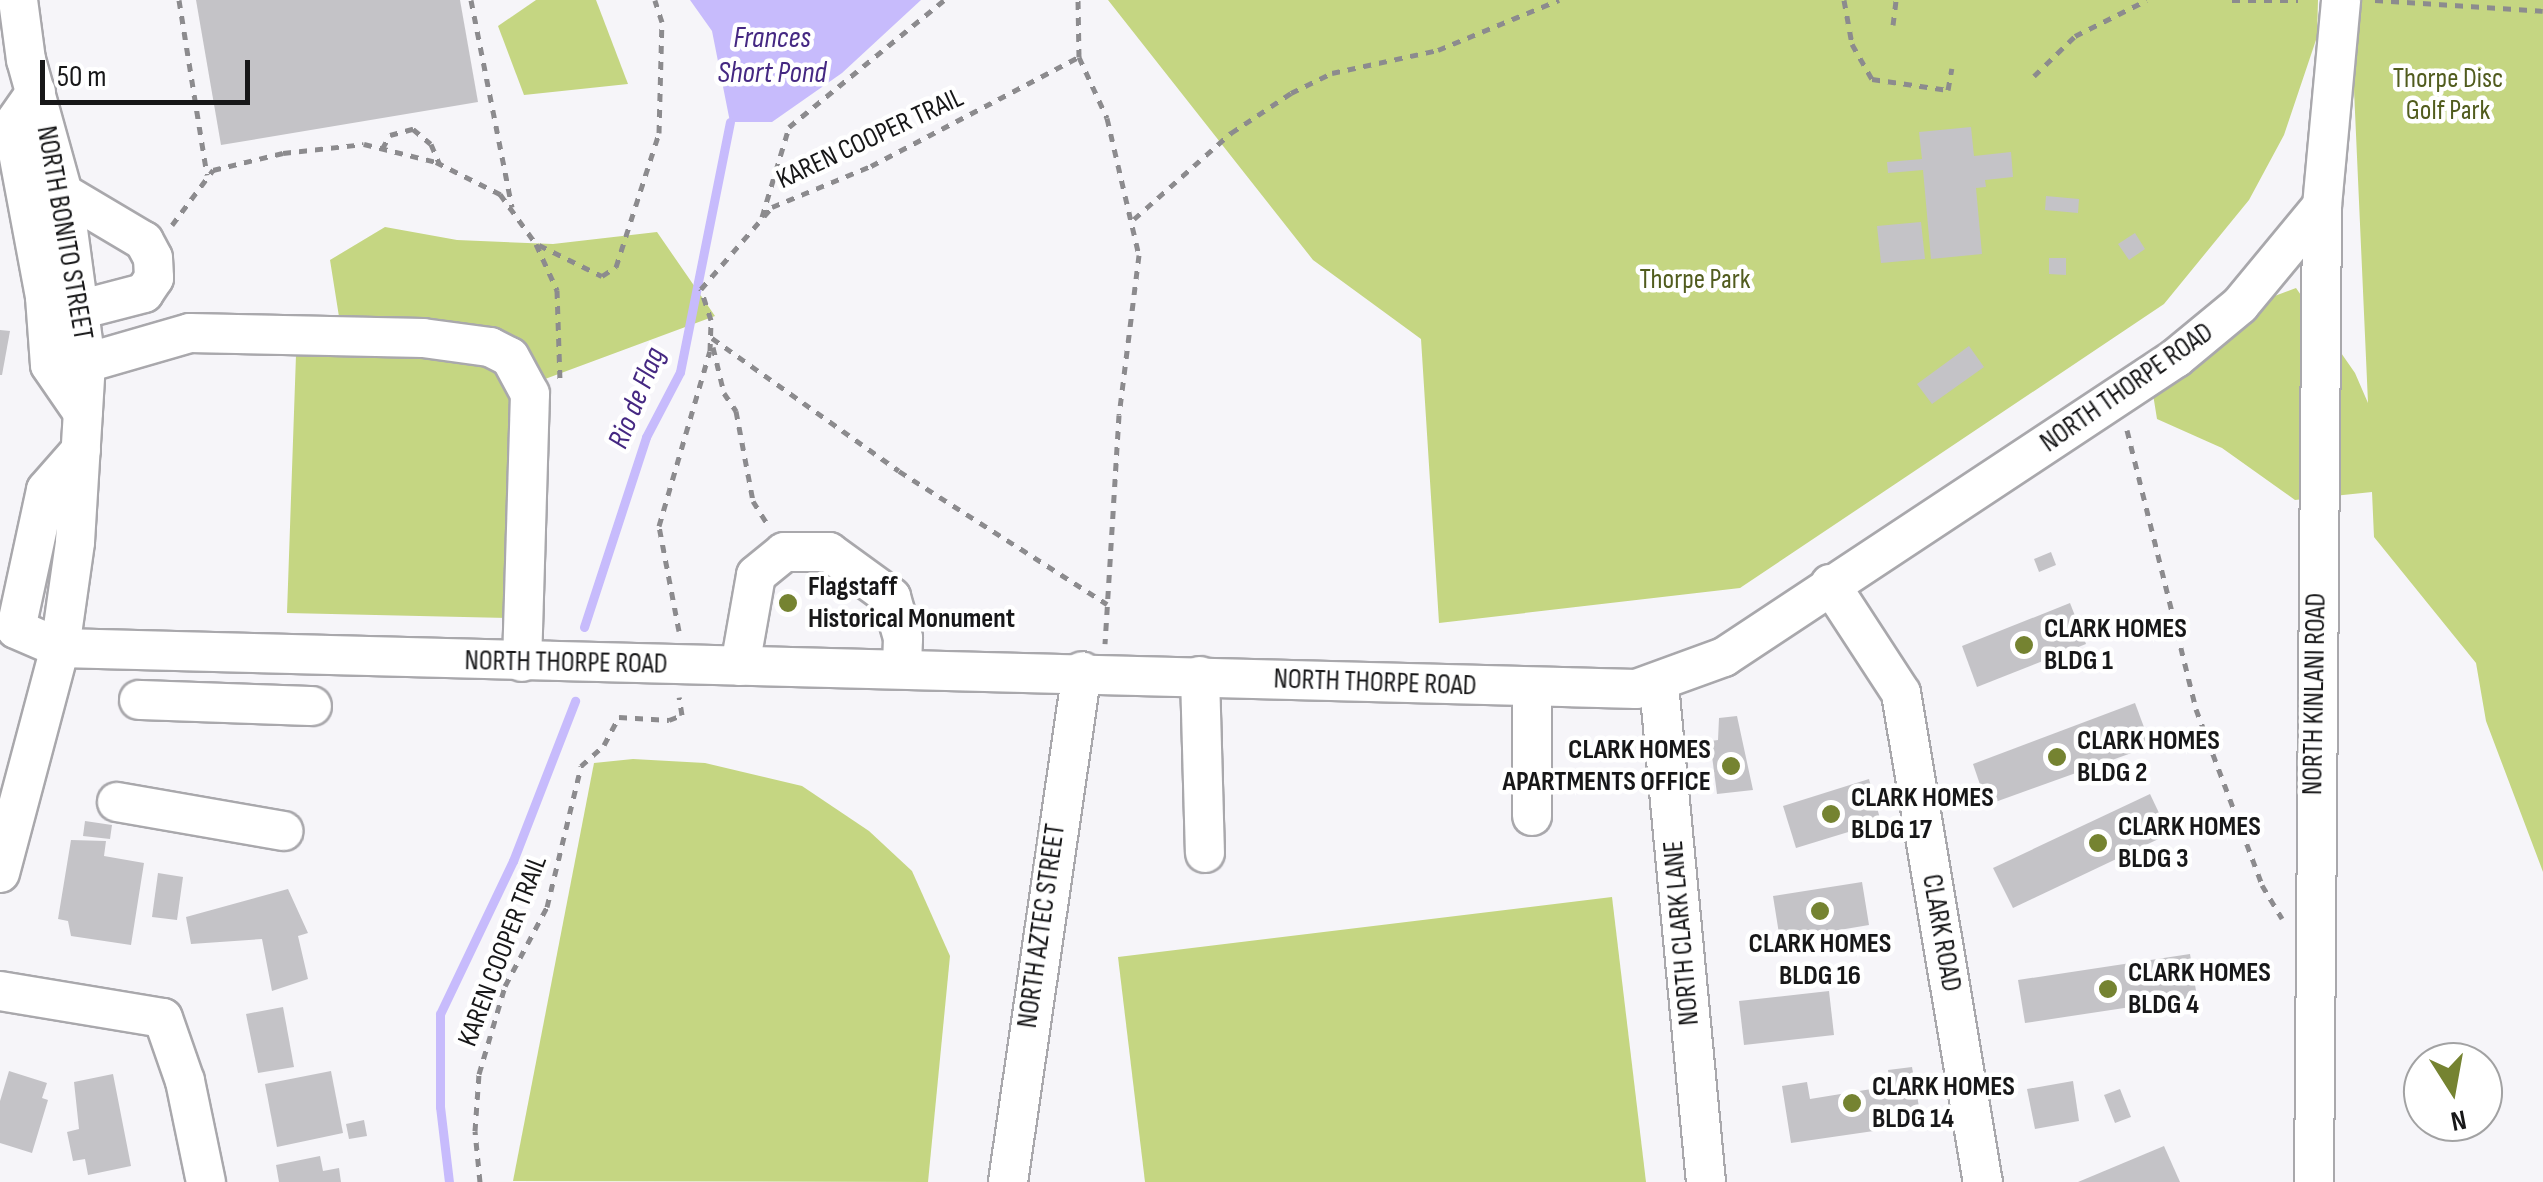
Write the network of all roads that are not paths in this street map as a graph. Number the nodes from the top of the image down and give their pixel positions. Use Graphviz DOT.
graph roads {
  1 [pos="18,0"];
  2 [pos="2342,0"];
  3 [pos="36,92"];
  4 [pos="64,194"];
  5 [pos="2322,206"];
  6 [pos="82,308"];
  7 [pos="86,362"];
  8 [pos="82,432"];
  9 [pos="1830,584"];
  10 [pos="60,648"];
  11 [pos="283,655"];
  12 [pos="1094,658"];
  13 [pos="522,662"];
  14 [pos="740,666"];
  15 [pos="902,670"];
  16 [pos="1200,676"];
  17 [pos="1658,684"];
  18 [pos="1532,690"];
  19 [pos="140,700"];
  20 [pos="118,802"];
  21 [pos="1532,816"];
  22 [pos="284,830"];
  23 [pos="1205,854"];
  24 [pos="0,873"];
  25 [pos="0,991"];
  26 [pos="206,1182"];
  27 [pos="1008,1182"];
  28 [pos="1706,1182"];
  29 [pos="1983,1182"];
  30 [pos="2314,1182"];
  1 -- 3 [label="street, NORTH BONITO STREET"];
  2 -- 5 [label="street"];
  3 -- 4 [label="street, NORTH BONITO STREET"];
  3 -- 8 [label="street"];
  4 -- 6 [label="street, NORTH BONITO STREET"];
  4 -- 6 [label="street"];
  5 -- 9 [label="street, NORTH THORPE ROAD"];
  5 -- 30 [label="street, NORTH KINLANI ROAD"];
  6 -- 7 [label="street, NORTH BONITO STREET"];
  7 -- 8 [label="street, NORTH BONITO STREET"];
  7 -- 13 [label="street"];
  8 -- 10 [label="street, NORTH BONITO STREET"];
  9 -- 17 [label="street, NORTH THORPE ROAD"];
  9 -- 29 [label="street, CLARK ROAD"];
  10 -- 11 [label="street, NORTH THORPE ROAD"];
  10 -- 24 [label="street, NORTH BONITO STREET"];
  11 -- 13 [label="street, NORTH THORPE ROAD"];
  11 -- 19 [label="street"];
  12 -- 15 [label="street, NORTH THORPE ROAD"];
  12 -- 16 [label="street, NORTH THORPE ROAD"];
  12 -- 27 [label="street, NORTH AZTEC STREET"];
  13 -- 14 [label="street, NORTH THORPE ROAD"];
  14 -- 15 [label="street, NORTH THORPE ROAD"];
  14 -- 15 [label="street"];
  16 -- 18 [label="street, NORTH THORPE ROAD"];
  16 -- 23 [label="street"];
  17 -- 18 [label="street, NORTH THORPE ROAD"];
  17 -- 28 [label="street, NORTH CLARK LANE"];
  18 -- 21 [label="street"];
  20 -- 22 [label="street"];
  25 -- 26 [label="street"];
}
